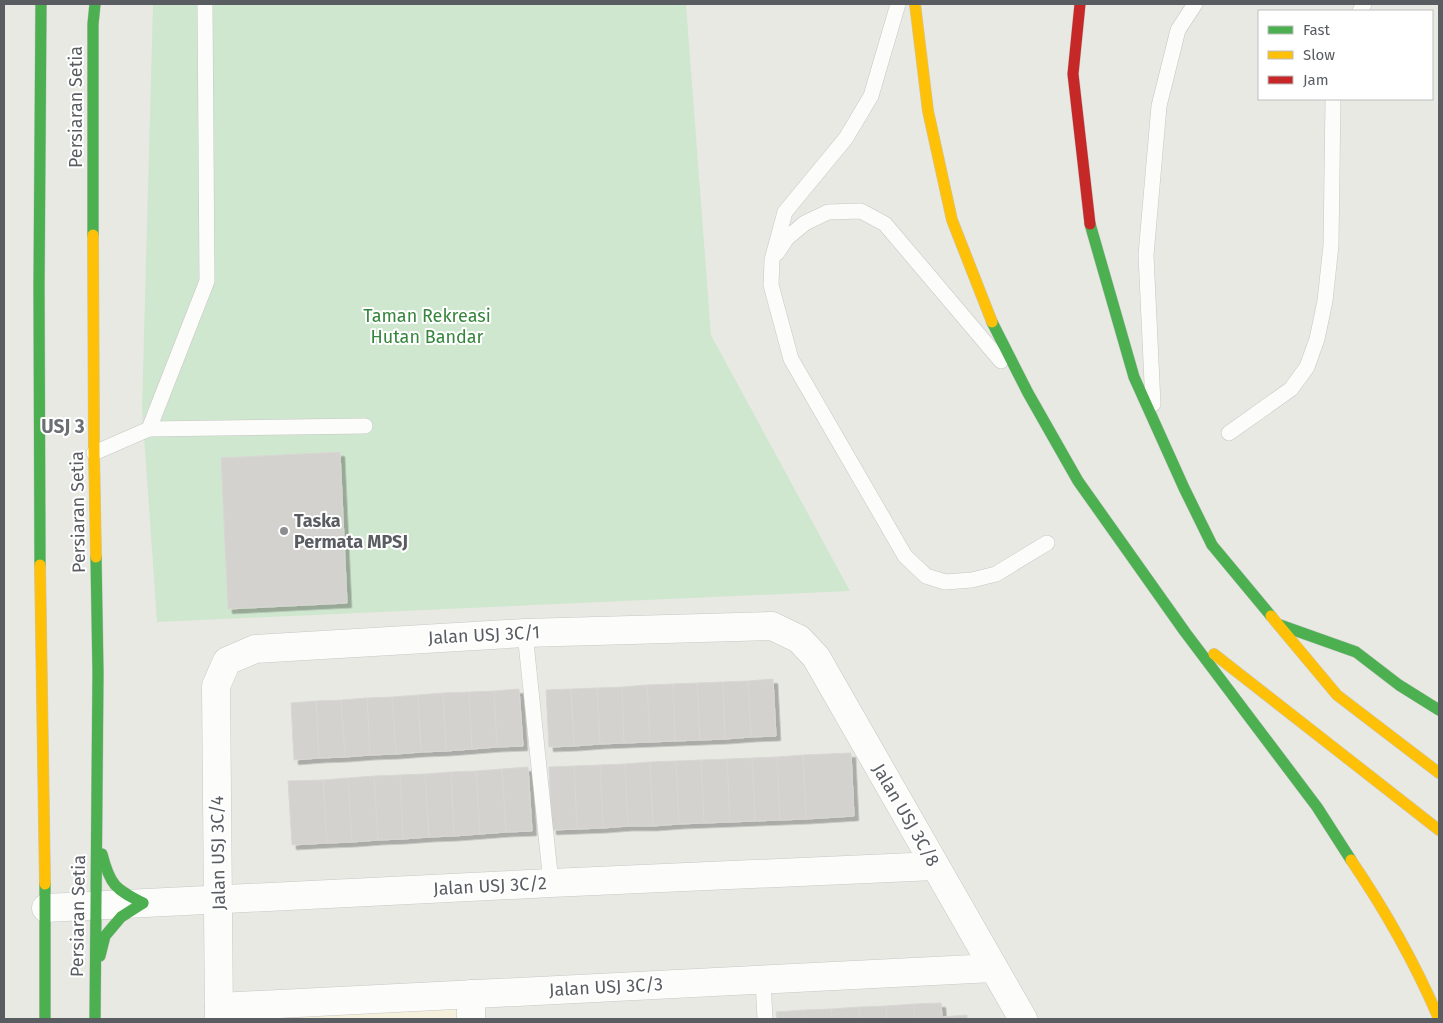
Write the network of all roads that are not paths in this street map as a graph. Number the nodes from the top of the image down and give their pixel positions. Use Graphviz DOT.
graph roads {
  1 [pos="41,4"];
  2 [pos="95,4"];
  3 [pos="205,4"];
  4 [pos="898,4"];
  5 [pos="915,4"];
  6 [pos="1080,4"];
  7 [pos="1195,4"];
  8 [pos="1332,100"];
  9 [pos="772,260"];
  10 [pos="1028,393"];
  11 [pos="1154,422"];
  12 [pos="365,426"];
  13 [pos="149,429"];
  14 [pos="1229,433"];
  15 [pos="94,453"];
  16 [pos="1047,543"];
  17 [pos="1278,624"];
  18 [pos="772,626"];
  19 [pos="1185,632"];
  20 [pos="525,633"];
  21 [pos="216,686"];
  22 [pos="1439,710"];
  23 [pos="1439,773"];
  24 [pos="96,825"];
  25 [pos="1439,830"];
  26 [pos="935,866"];
  27 [pos="550,883"];
  28 [pos="218,900"];
  29 [pos="143,903"];
  30 [pos="97,906"];
  31 [pos="46,908"];
  32 [pos="993,968"];
  33 [pos="95,975"];
  34 [pos="763,980"];
  35 [pos="471,1007"];
  36 [pos="219,1013"];
  37 [pos="45,1019"];
  38 [pos="95,1019"];
  39 [pos="765,1019"];
  40 [pos="1023,1019"];
  41 [pos="1439,1019"];
  1 -- 31 [label="main road, Persiaran Setia"];
  2 -- 15 [label="main road, Persiaran Setia"];
  3 -- 13 [label="lane"];
  4 -- 9 [label="lane"];
  5 -- 10 [label="main road"];
  6 -- 11 [label="main road"];
  7 -- 11 [label="lane"];
  8 -- 14 [label="lane"];
  9 -- 10 [label="lane"];
  9 -- 16 [label="lane"];
  10 -- 19 [label="main road"];
  11 -- 17 [label="main road"];
  12 -- 13 [label="lane"];
  13 -- 15 [label="lane"];
  15 -- 24 [label="main road, Persiaran Setia"];
  17 -- 22 [label="main road"];
  17 -- 23 [label="main road"];
  18 -- 20 [label="street, Jalan USJ 3C/1"];
  18 -- 26 [label="street, Jalan USJ 3C/8"];
  19 -- 25 [label="main road"];
  19 -- 41 [label="main road"];
  20 -- 21 [label="street, Jalan USJ 3C/1"];
  20 -- 27 [label="lane"];
  21 -- 28 [label="street, Jalan USJ 3C/4"];
  24 -- 29 [label="main road"];
  24 -- 30 [label="main road, Persiaran Setia"];
  26 -- 27 [label="street, Jalan USJ 3C/2"];
  26 -- 32 [label="street, Jalan USJ 3C/8"];
  27 -- 28 [label="street, Jalan USJ 3C/2"];
  28 -- 29 [label="street, Jalan USJ 3C/2"];
  28 -- 36 [label="street, Jalan USJ 3C/4"];
  29 -- 30 [label="street, Jalan USJ 3C/2"];
  29 -- 33 [label="main road"];
  30 -- 31 [label="street, Jalan USJ 3C/2"];
  30 -- 33 [label="main road, Persiaran Setia"];
  31 -- 37 [label="main road, Persiaran Setia"];
  32 -- 34 [label="street, Jalan USJ 3C/3"];
  32 -- 40 [label="street, Jalan USJ 3C/8"];
  33 -- 38 [label="main road, Persiaran Setia"];
  34 -- 35 [label="street, Jalan USJ 3C/3"];
  34 -- 39 [label="lane"];
  35 -- 36 [label="street, Jalan USJ 3C/3"];
}
